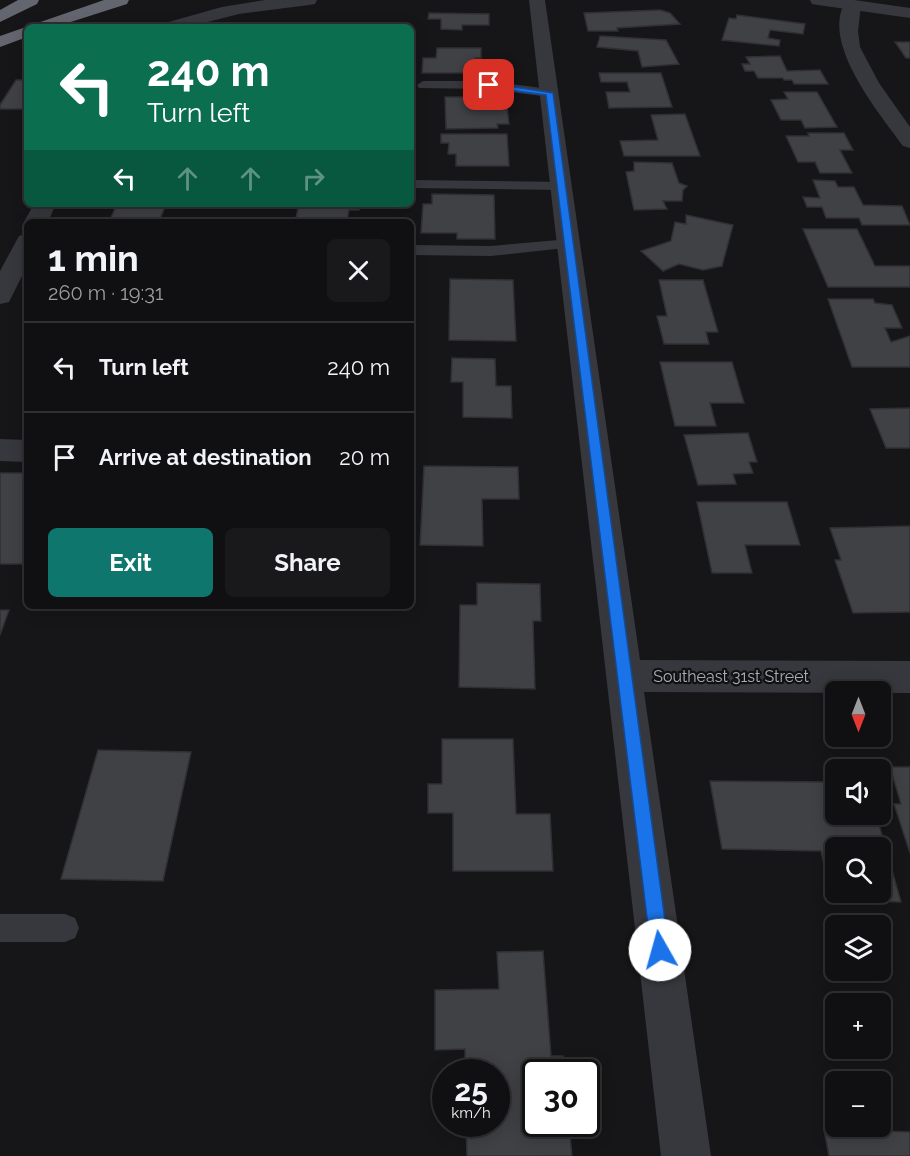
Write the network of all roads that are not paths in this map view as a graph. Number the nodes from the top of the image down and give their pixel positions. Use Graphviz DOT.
graph roads {
  1 [pos="31,0"];
  2 [pos="121,0"];
  3 [pos="309,0"];
  4 [pos="537,0"];
  5 [pos="818,0"];
  6 [pos="852,5"];
  7 [pos="910,13"];
  8 [pos="0,17"];
  9 [pos="46,24"];
  10 [pos="179,24"];
  11 [pos="24,32"];
  12 [pos="0,42"];
  13 [pos="423,85"];
  14 [pos="549,93"];
  15 [pos="910,142"];
  16 [pos="414,184"];
  17 [pos="561,186"];
  18 [pos="569,244"];
  19 [pos="24,247"];
  20 [pos="414,250"];
  21 [pos="0,296"];
  22 [pos="0,450"];
  23 [pos="24,450"];
  24 [pos="624,676"];
  25 [pos="910,677"];
  26 [pos="0,928"];
  27 [pos="65,928"];
  28 [pos="687,1156"];
  1 -- 8 [label="highway"];
  2 -- 9 [label="highway"];
  3 -- 10 [label="street"];
  4 -- 14 [label="street"];
  5 -- 6 [label="street"];
  6 -- 7 [label="street"];
  6 -- 15 [label="street"];
  11 -- 12 [label="highway"];
  13 -- 14 [label="lane"];
  14 -- 17 [label="street"];
  16 -- 17 [label="lane"];
  17 -- 18 [label="street"];
  18 -- 20 [label="lane"];
  18 -- 24 [label="street"];
  19 -- 21 [label="street"];
  22 -- 23 [label="street"];
  24 -- 25 [label="street, Southeast 31st Street"];
  24 -- 28 [label="street"];
  26 -- 27 [label="lane"];
}
